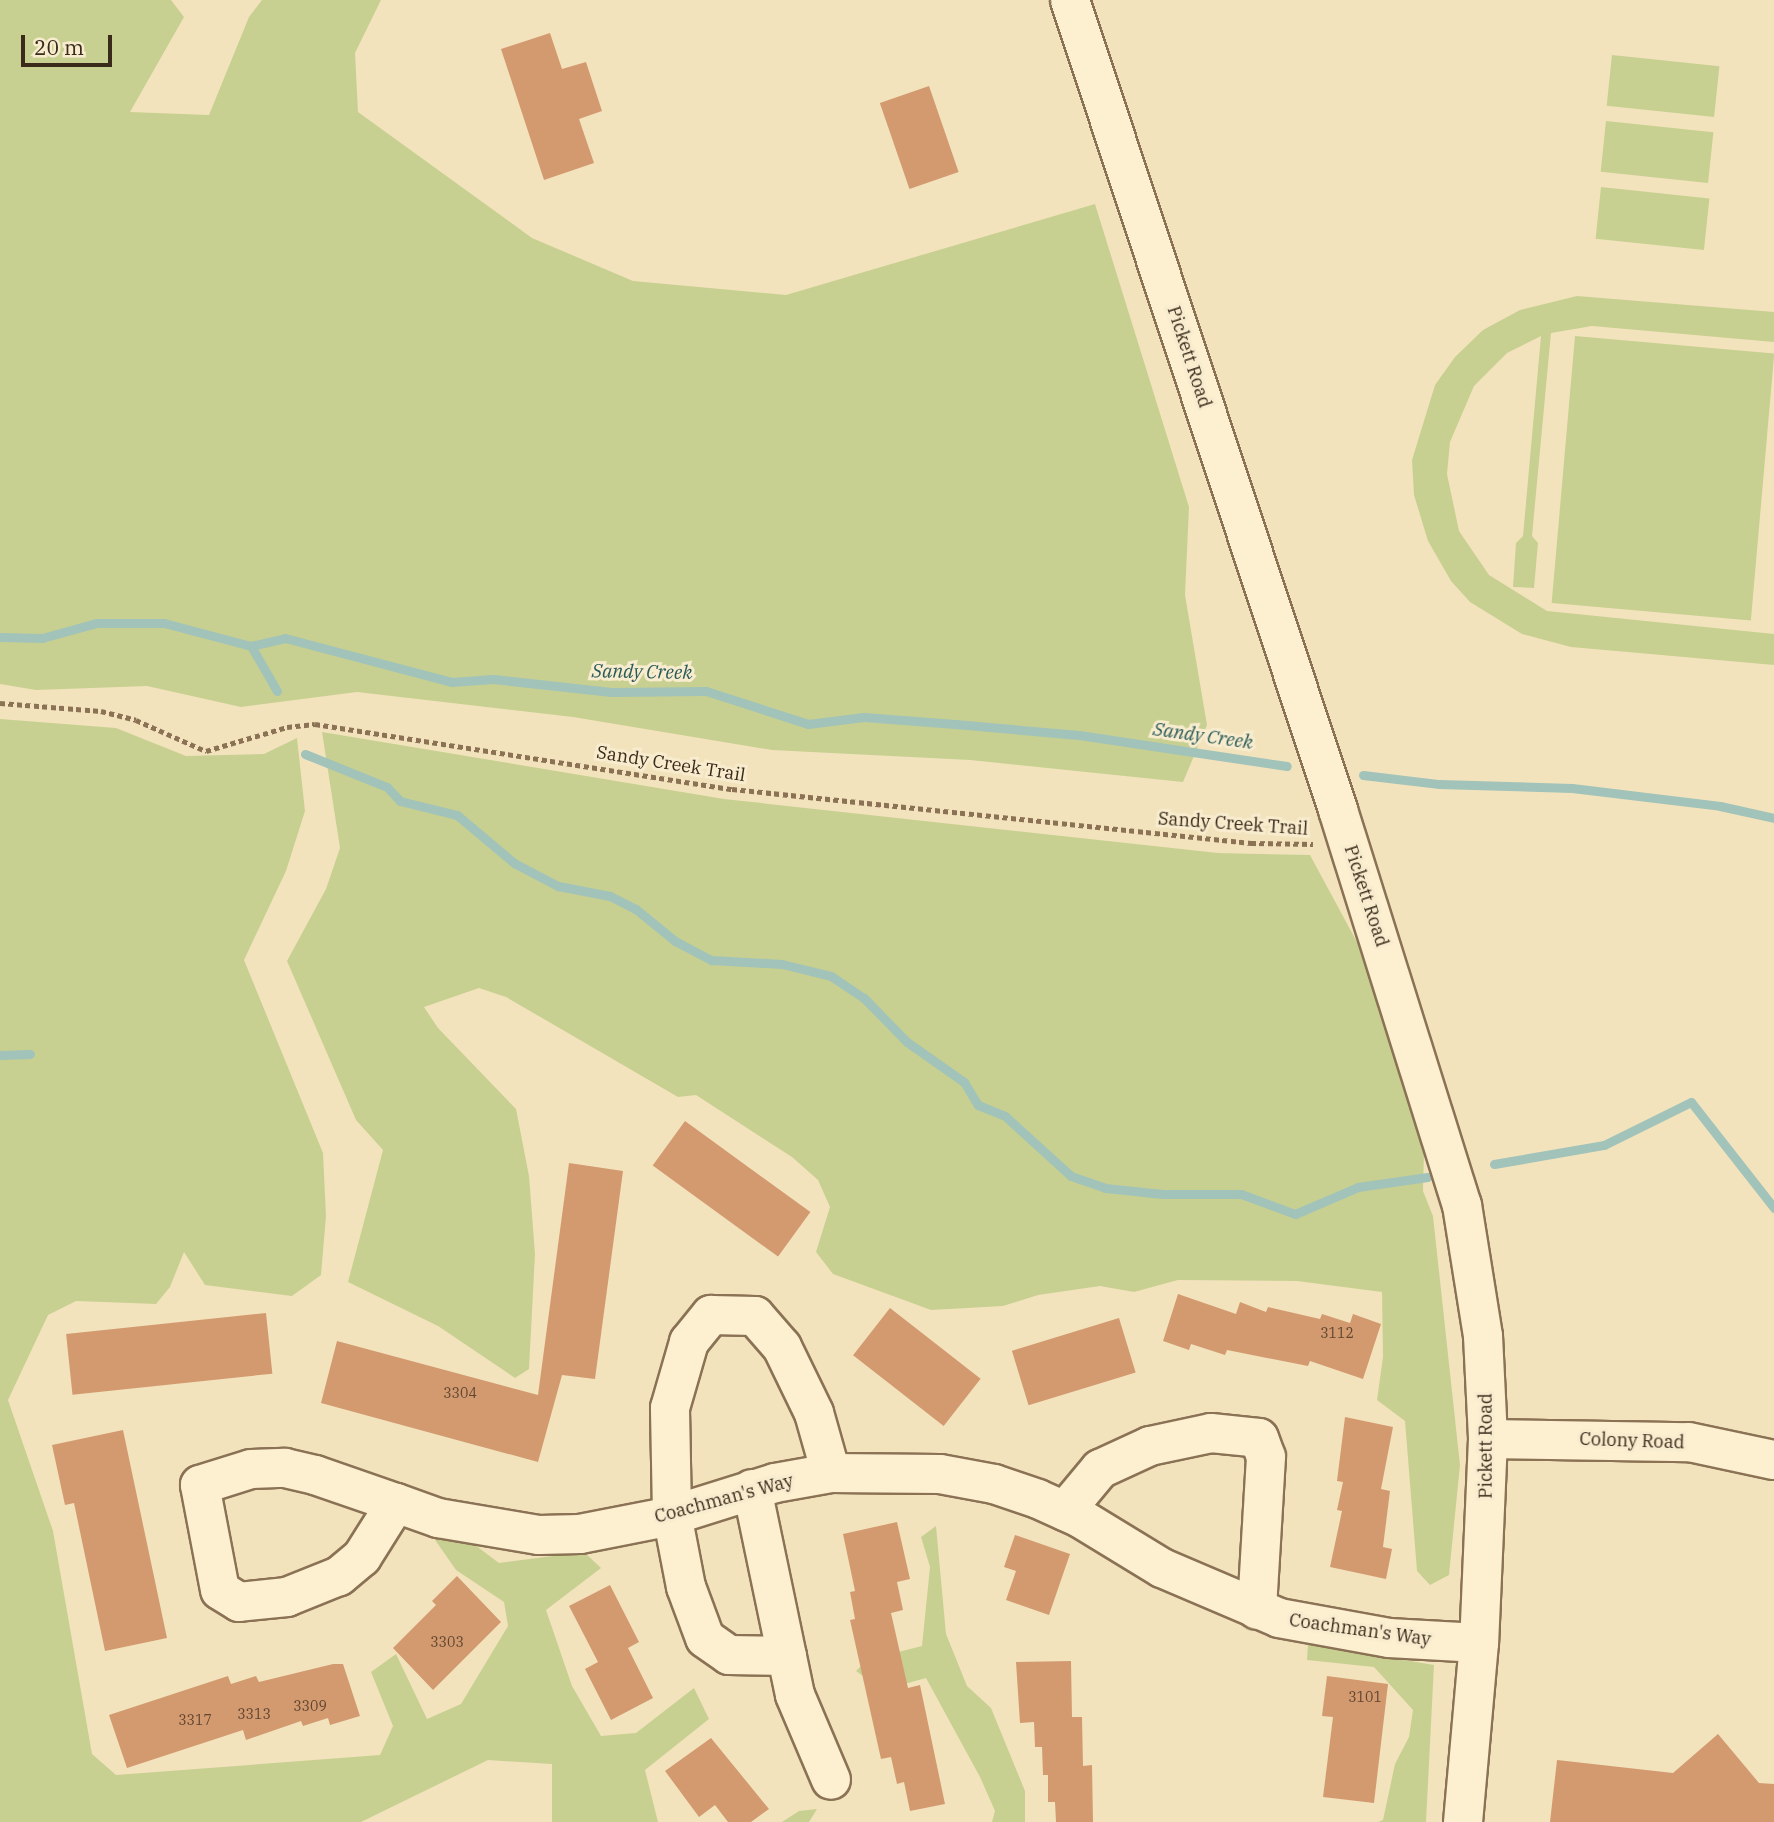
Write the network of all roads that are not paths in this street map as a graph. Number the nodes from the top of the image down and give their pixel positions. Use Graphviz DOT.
graph roads {
  1 [pos="1070,0"];
  2 [pos="1488,1439"];
  3 [pos="1774,1460"];
  4 [pos="831,1473"];
  5 [pos="752,1489"];
  6 [pos="396,1503"];
  7 [pos="1065,1511"];
  8 [pos="672,1514"];
  9 [pos="1257,1610"];
  10 [pos="1479,1643"];
  11 [pos="787,1656"];
  12 [pos="831,1780"];
  13 [pos="1463,1822"];
  1 -- 2 [label="street, Pickett Road"];
  2 -- 3 [label="street, Colony Road"];
  2 -- 10 [label="street, Pickett Road"];
  4 -- 5 [label="street, Coachman's Way"];
  4 -- 7 [label="street, Coachman's Way"];
  4 -- 8 [label="street"];
  5 -- 8 [label="street, Coachman's Way"];
  5 -- 11 [label="street"];
  6 -- 6 [label="street, Coachman's Way"];
  6 -- 8 [label="street, Coachman's Way"];
  7 -- 9 [label="street, Coachman's Way"];
  7 -- 9 [label="street"];
  8 -- 11 [label="street"];
  9 -- 10 [label="street, Coachman's Way"];
  10 -- 13 [label="street, Pickett Road"];
  11 -- 12 [label="street"];
}
